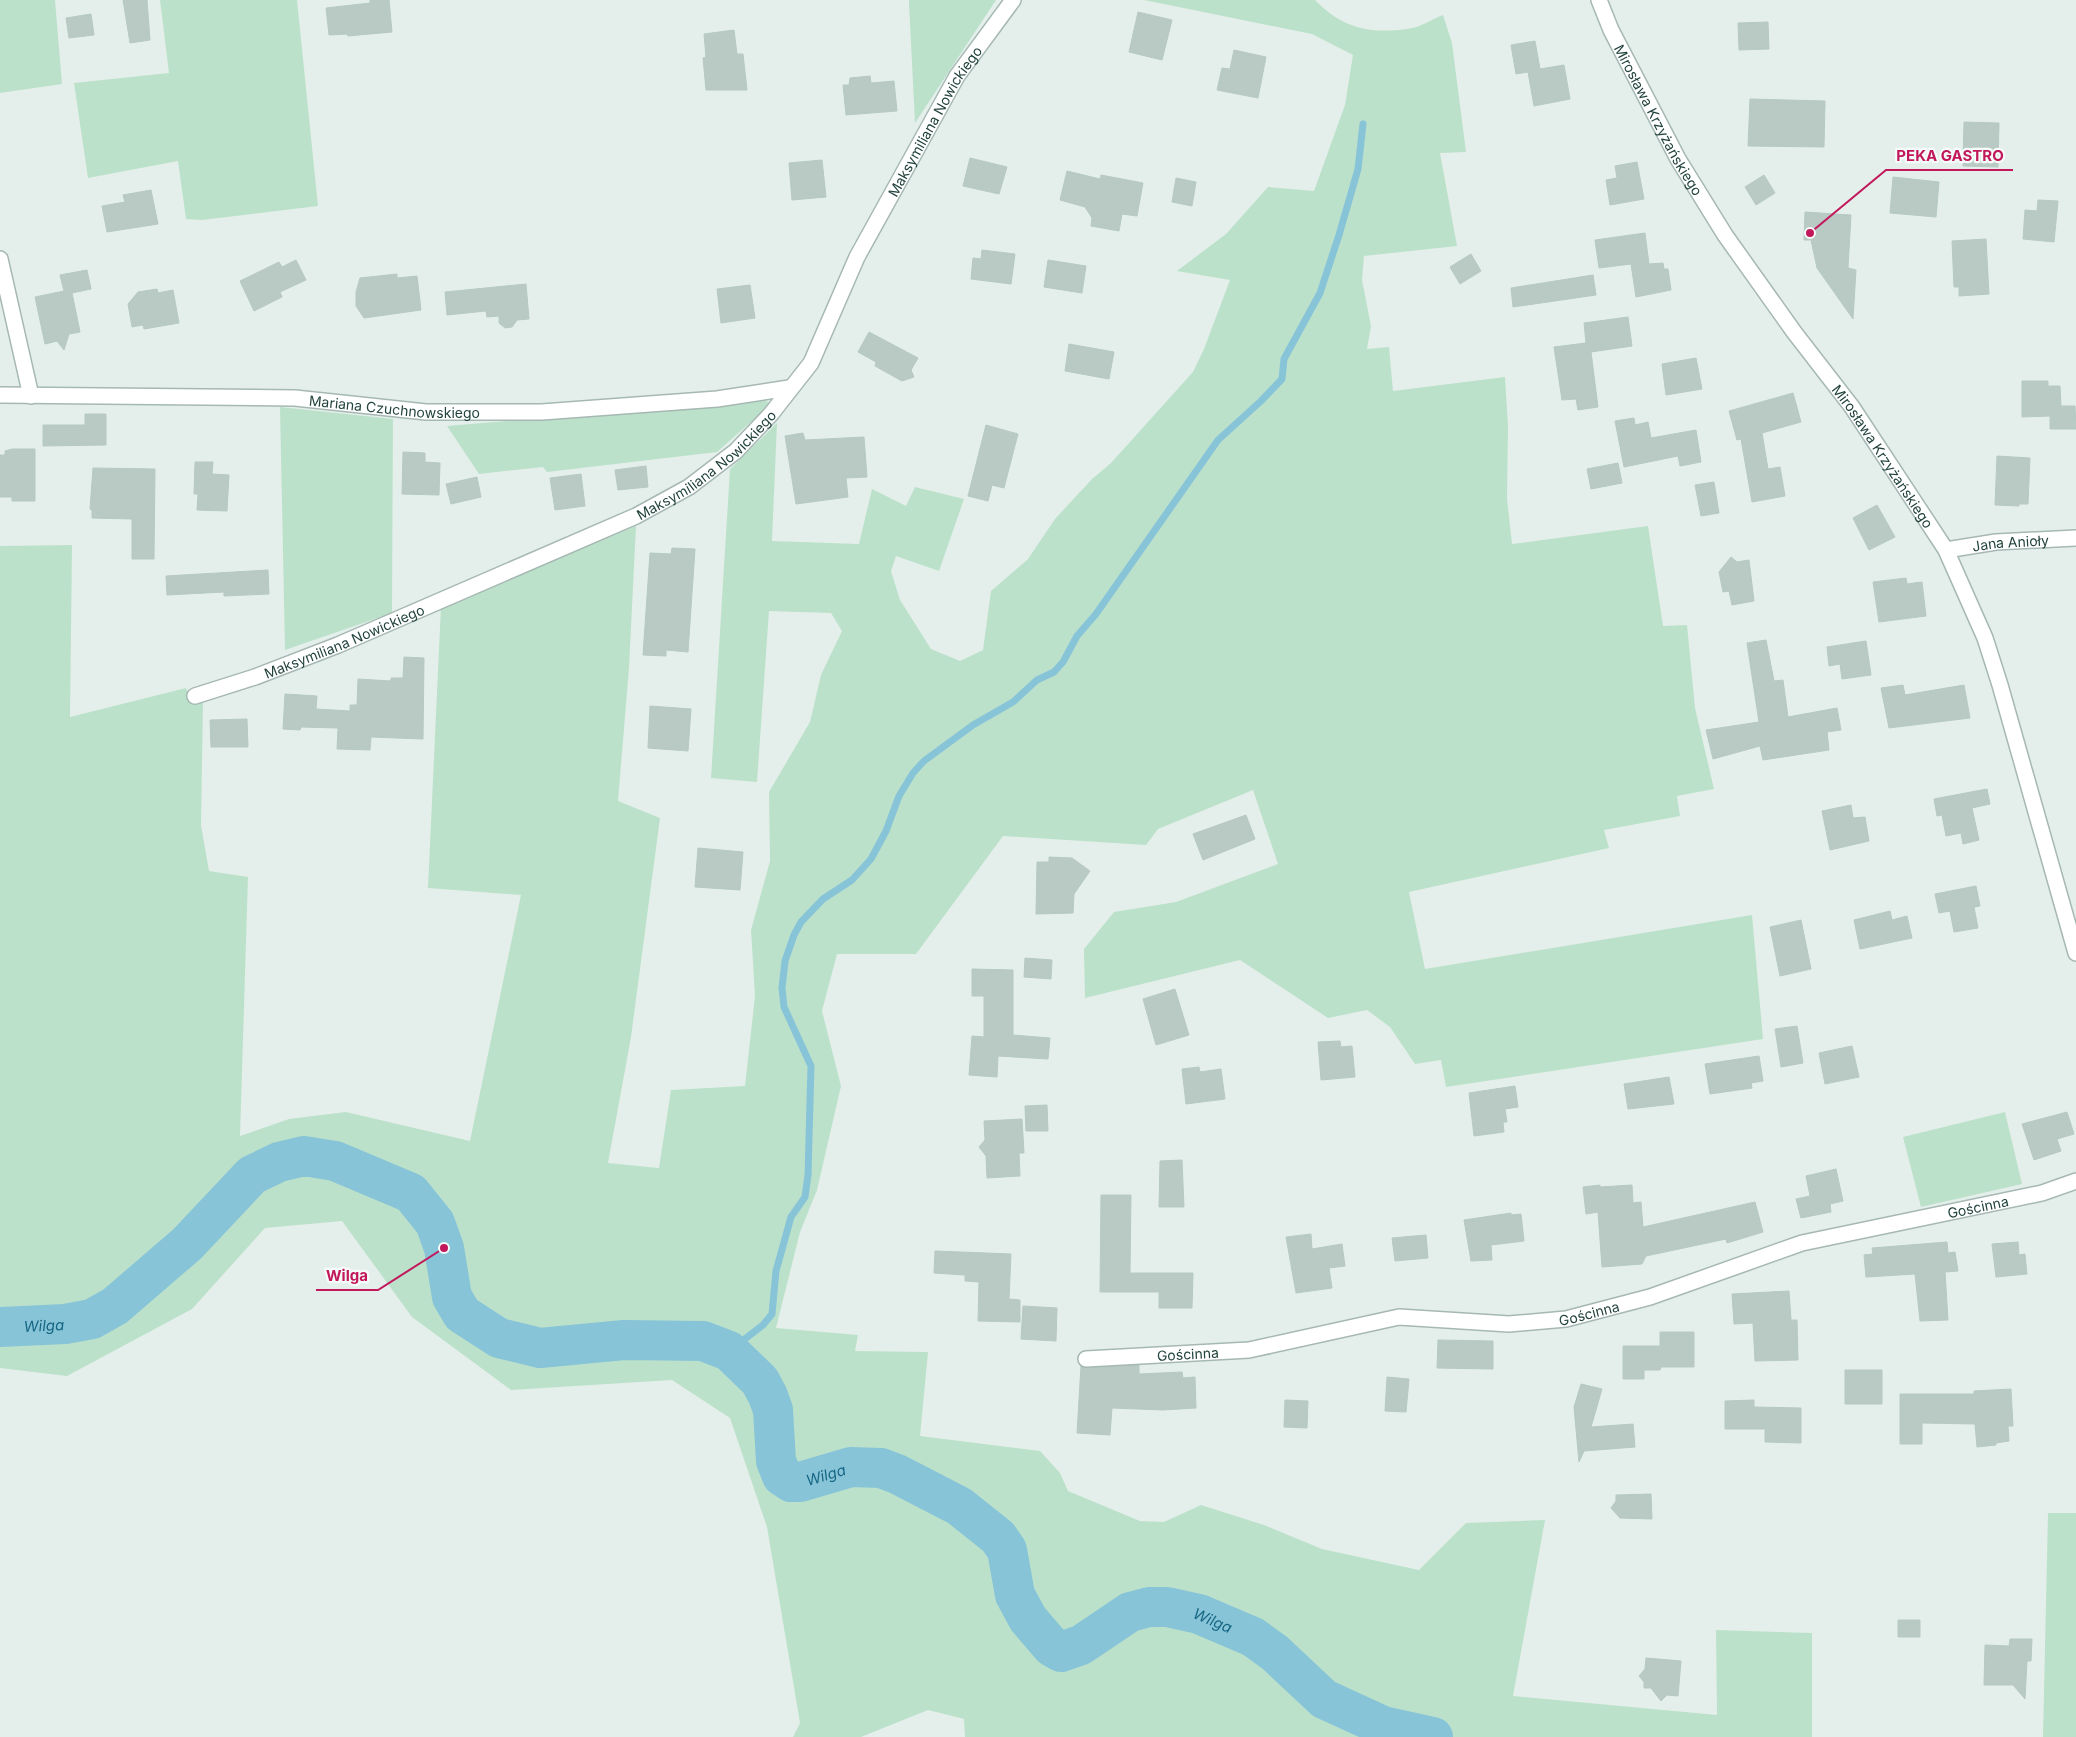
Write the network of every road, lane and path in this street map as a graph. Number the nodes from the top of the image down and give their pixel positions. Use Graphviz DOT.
graph roads {
  1 [pos="1013,0"];
  2 [pos="1599,0"];
  3 [pos="0,259"];
  4 [pos="789,388"];
  5 [pos="0,395"];
  6 [pos="31,396"];
  7 [pos="2076,538"];
  8 [pos="1946,550"];
  9 [pos="194,696"];
  10 [pos="2076,953"];
  11 [pos="2076,1180"];
  12 [pos="1086,1359"];
  1 -- 4 [label="street, Maksymiliana Nowickiego"];
  2 -- 8 [label="street, Mirosława Krzyżańskiego"];
  3 -- 6 [label="street"];
  4 -- 6 [label="street, Mariana Czuchnowskiego"];
  4 -- 9 [label="street, Maksymiliana Nowickiego"];
  5 -- 6 [label="street, Mariana Czuchnowskiego"];
  7 -- 8 [label="street, Jana Anioły"];
  8 -- 10 [label="street, Mirosława Krzyżańskiego"];
  11 -- 12 [label="street, Gościnna"];
}
